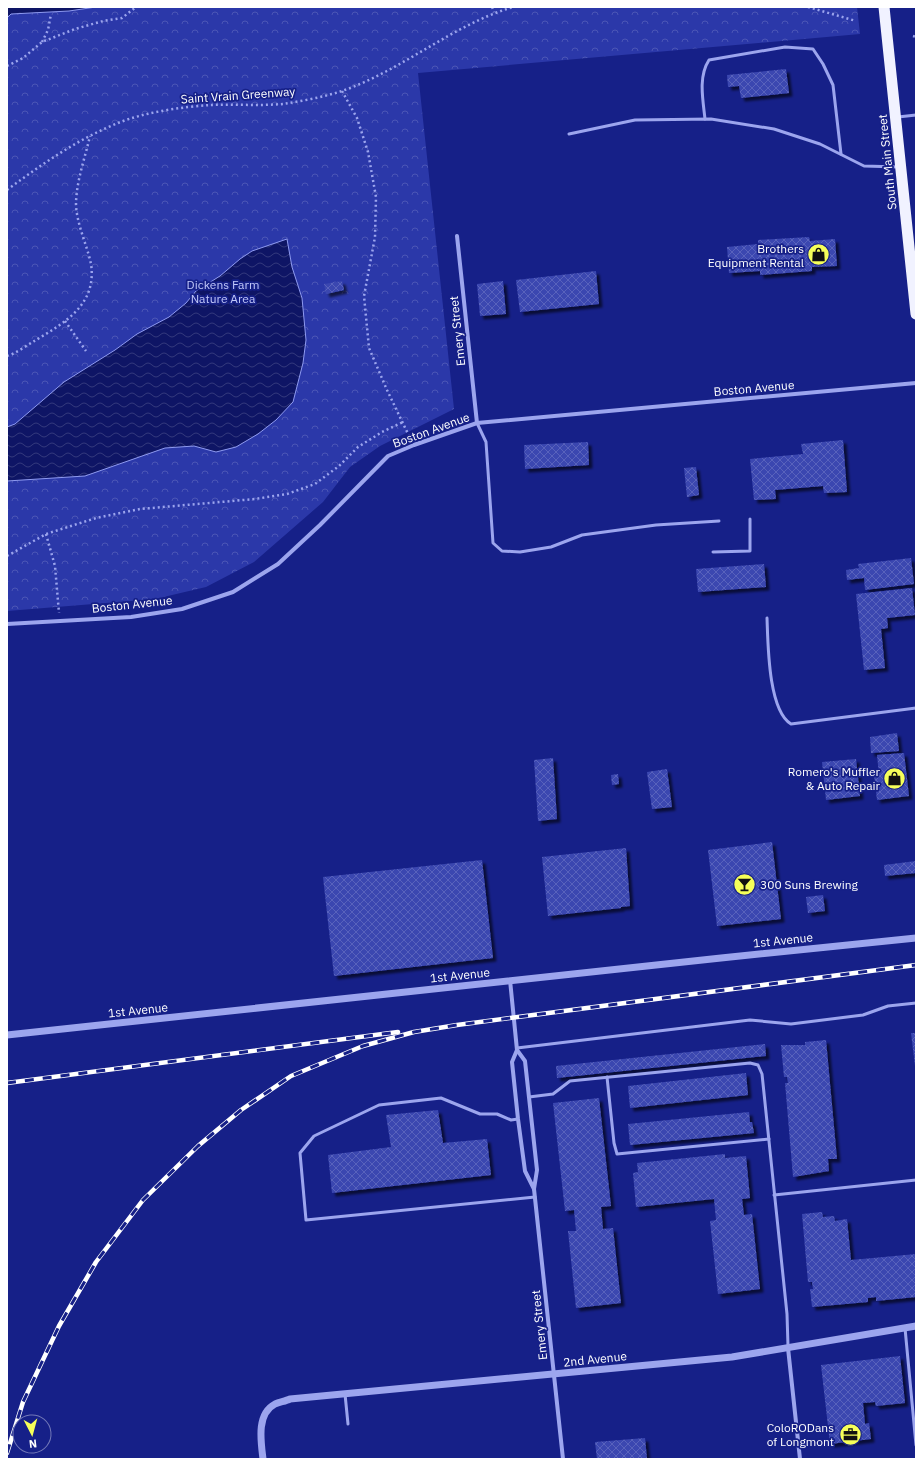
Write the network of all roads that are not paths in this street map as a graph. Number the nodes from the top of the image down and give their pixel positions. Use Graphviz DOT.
graph roads {
  1 [pos="884,10"];
  2 [pos="916,115"];
  3 [pos="895,117"];
  4 [pos="705,119"];
  5 [pos="569,134"];
  6 [pos="841,154"];
  7 [pos="900,168"];
  8 [pos="457,236"];
  9 [pos="916,314"];
  10 [pos="916,383"];
  11 [pos="477,424"];
  12 [pos="750,519"];
  13 [pos="719,521"];
  14 [pos="713,552"];
  15 [pos="766,618"];
  16 [pos="7,624"];
  17 [pos="916,708"];
  18 [pos="916,938"];
  19 [pos="510,980"];
  20 [pos="916,1003"];
  21 [pos="7,1035"];
  22 [pos="517,1049"];
  23 [pos="607,1077"];
  24 [pos="529,1097"];
  25 [pos="518,1119"];
  26 [pos="769,1139"];
  27 [pos="916,1180"];
  28 [pos="534,1189"];
  29 [pos="774,1194"];
  30 [pos="535,1197"];
  31 [pos="916,1326"];
  32 [pos="905,1328"];
  33 [pos="788,1348"];
  34 [pos="555,1374"];
  35 [pos="345,1394"];
  36 [pos="348,1424"];
  37 [pos="916,1445"];
  38 [pos="263,1459"];
  39 [pos="563,1459"];
  40 [pos="800,1459"];
  1 -- 3 [label="highway, South Main Street"];
  2 -- 3 [label="lane"];
  3 -- 7 [label="highway, South Main Street"];
  4 -- 5 [label="lane"];
  4 -- 6 [label="lane"];
  4 -- 6 [label="lane"];
  6 -- 7 [label="lane"];
  7 -- 9 [label="highway, South Main Street"];
  8 -- 11 [label="street, Emery Street"];
  10 -- 11 [label="street, Boston Avenue"];
  11 -- 13 [label="lane"];
  11 -- 16 [label="street, Boston Avenue"];
  12 -- 14 [label="lane"];
  15 -- 17 [label="lane"];
  18 -- 19 [label="street, 1st Avenue"];
  19 -- 21 [label="street, 1st Avenue"];
  19 -- 22 [label="street, Emery Street"];
  20 -- 22 [label="lane"];
  22 -- 24 [label="street, Emery Street"];
  22 -- 25 [label="street, Emery Street"];
  23 -- 24 [label="lane"];
  23 -- 26 [label="lane"];
  23 -- 26 [label="lane"];
  24 -- 28 [label="street, Emery Street"];
  25 -- 28 [label="street, Emery Street"];
  25 -- 30 [label="lane"];
  26 -- 29 [label="lane"];
  27 -- 29 [label="lane"];
  28 -- 30 [label="street, Emery Street"];
  29 -- 33 [label="lane"];
  30 -- 34 [label="street, Emery Street"];
  31 -- 32 [label="street, 2nd Avenue"];
  32 -- 33 [label="street, 2nd Avenue"];
  32 -- 37 [label="lane"];
  33 -- 34 [label="street, 2nd Avenue"];
  33 -- 40 [label="street"];
  34 -- 35 [label="street, 2nd Avenue"];
  34 -- 39 [label="street, Emery Street"];
  35 -- 36 [label="lane"];
  35 -- 38 [label="street, 2nd Avenue"];
}
